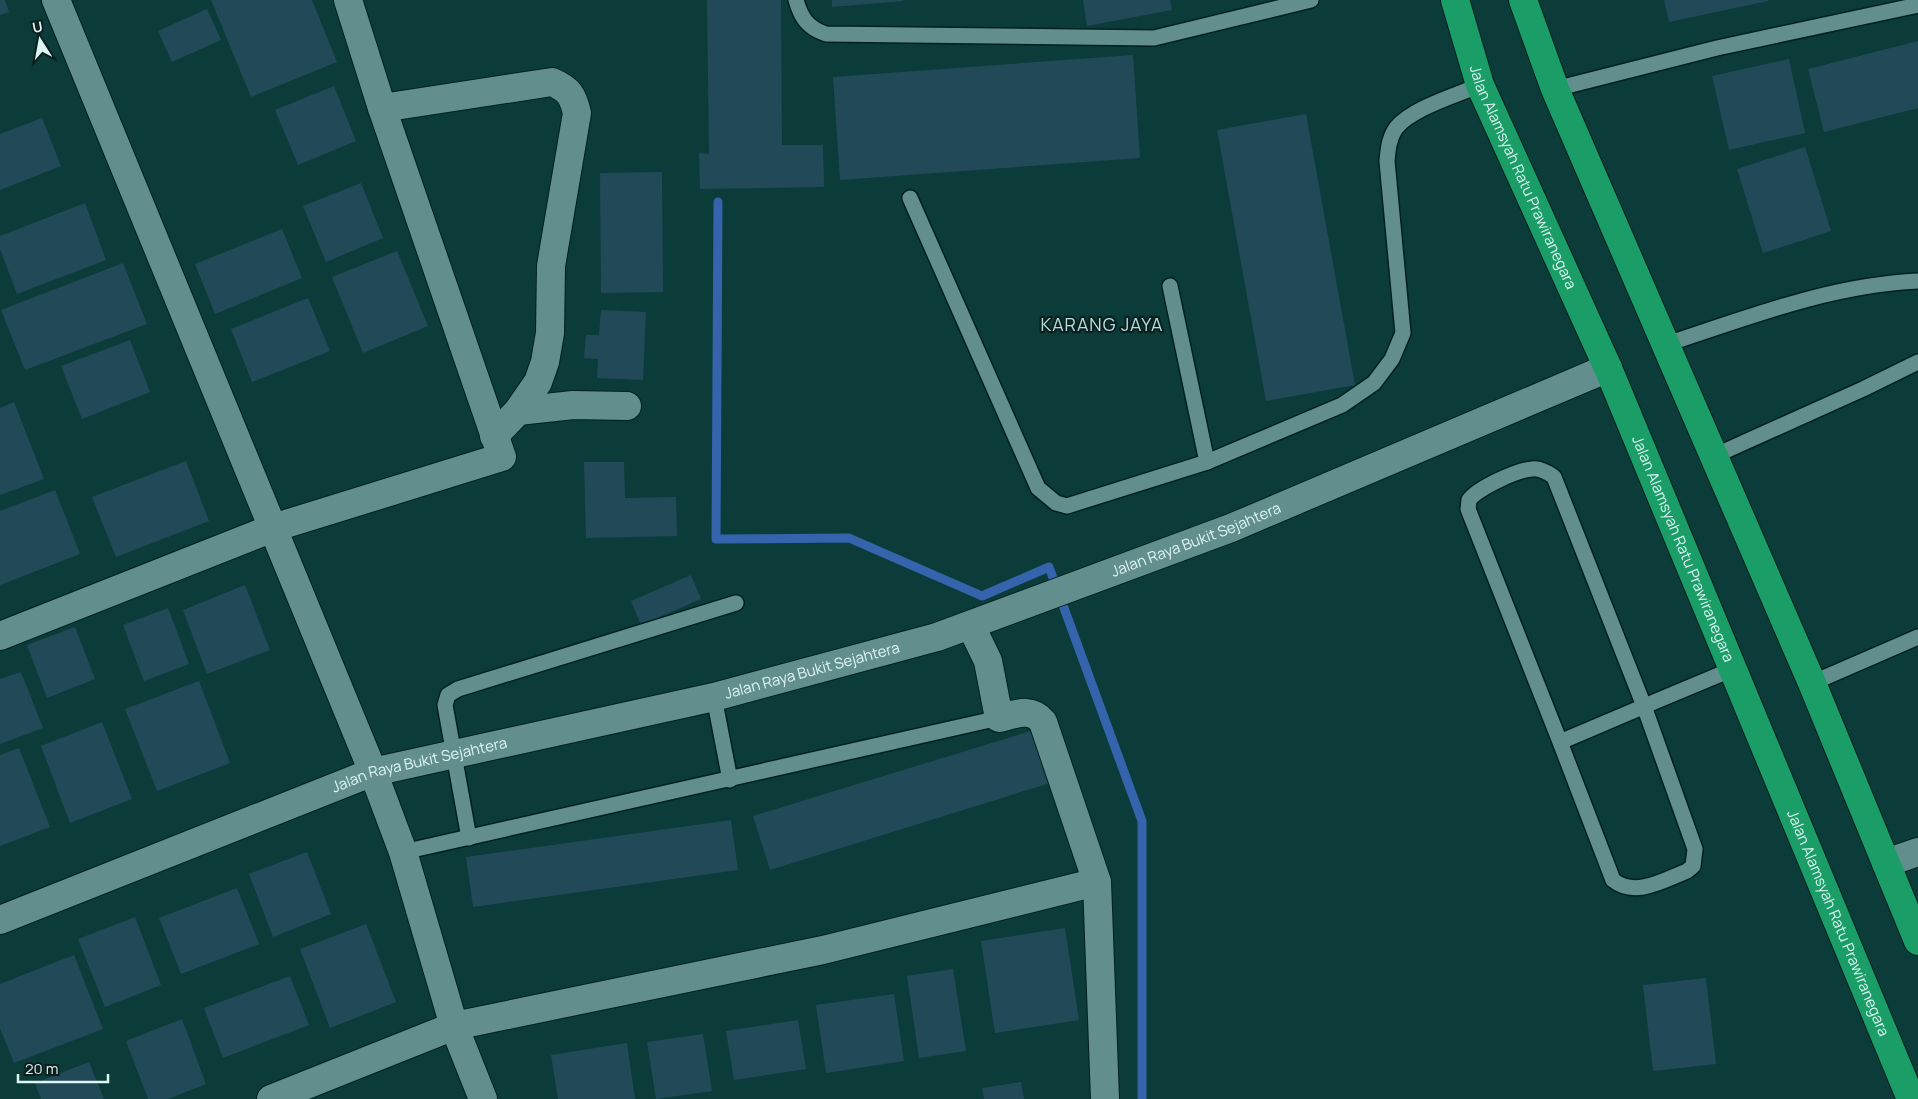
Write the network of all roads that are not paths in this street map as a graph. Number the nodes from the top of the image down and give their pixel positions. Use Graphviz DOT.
graph roads {
  1 [pos="56,0"];
  2 [pos="348,0"];
  3 [pos="796,0"];
  4 [pos="1311,0"];
  5 [pos="1454,0"];
  6 [pos="1523,0"];
  7 [pos="1918,6"];
  8 [pos="1480,84"];
  9 [pos="1556,89"];
  10 [pos="382,108"];
  11 [pos="910,198"];
  12 [pos="1918,281"];
  13 [pos="1170,286"];
  14 [pos="1667,344"];
  15 [pos="1918,362"];
  16 [pos="1608,368"];
  17 [pos="628,406"];
  18 [pos="518,411"];
  19 [pos="494,436"];
  20 [pos="1714,456"];
  21 [pos="1206,462"];
  22 [pos="273,528"];
  23 [pos="736,603"];
  24 [pos="980,623"];
  25 [pos="0,636"];
  26 [pos="1918,637"];
  27 [pos="1732,669"];
  28 [pos="1812,683"];
  29 [pos="714,697"];
  30 [pos="1644,706"];
  31 [pos="999,718"];
  32 [pos="1560,742"];
  33 [pos="455,754"];
  34 [pos="373,772"];
  35 [pos="730,780"];
  36 [pos="469,838"];
  37 [pos="403,852"];
  38 [pos="1918,852"];
  39 [pos="1886,863"];
  40 [pos="1097,882"];
  41 [pos="0,920"];
  42 [pos="1918,941"];
  43 [pos="454,1026"];
  44 [pos="271,1099"];
  45 [pos="483,1099"];
  46 [pos="1105,1099"];
  47 [pos="1911,1099"];
  1 -- 22 [label="street"];
  2 -- 10 [label="street"];
  3 -- 4 [label="lane"];
  5 -- 8 [label="highway, Jalan Alamsyah Ratu Prawiranegara"];
  6 -- 9 [label="highway"];
  7 -- 9 [label="lane"];
  8 -- 16 [label="highway, Jalan Alamsyah Ratu Prawiranegara"];
  8 -- 21 [label="lane"];
  9 -- 14 [label="highway"];
  10 -- 18 [label="street"];
  10 -- 19 [label="street"];
  11 -- 21 [label="lane"];
  12 -- 14 [label="lane"];
  13 -- 21 [label="lane"];
  14 -- 20 [label="highway"];
  15 -- 20 [label="lane"];
  16 -- 24 [label="street, Jalan Raya Bukit Sejahtera"];
  16 -- 27 [label="highway, Jalan Alamsyah Ratu Prawiranegara"];
  17 -- 18 [label="street"];
  18 -- 19 [label="street"];
  19 -- 22 [label="street"];
  20 -- 28 [label="highway"];
  22 -- 25 [label="street"];
  22 -- 34 [label="street"];
  23 -- 33 [label="lane"];
  24 -- 29 [label="street, Jalan Raya Bukit Sejahtera"];
  24 -- 31 [label="street"];
  26 -- 28 [label="lane"];
  27 -- 30 [label="lane"];
  27 -- 47 [label="highway, Jalan Alamsyah Ratu Prawiranegara"];
  28 -- 39 [label="highway"];
  29 -- 33 [label="street, Jalan Raya Bukit Sejahtera"];
  29 -- 35 [label="lane"];
  30 -- 32 [label="lane"];
  30 -- 32 [label="lane"];
  30 -- 32 [label="lane"];
  31 -- 35 [label="lane"];
  31 -- 40 [label="street"];
  33 -- 34 [label="street, Jalan Raya Bukit Sejahtera"];
  33 -- 36 [label="lane"];
  34 -- 37 [label="street"];
  34 -- 41 [label="street, Jalan Raya Bukit Sejahtera"];
  35 -- 36 [label="lane"];
  36 -- 37 [label="lane"];
  37 -- 43 [label="street"];
  38 -- 39 [label="street"];
  39 -- 42 [label="highway"];
  40 -- 43 [label="street"];
  40 -- 46 [label="street"];
  43 -- 44 [label="street"];
  43 -- 45 [label="street"];
}
